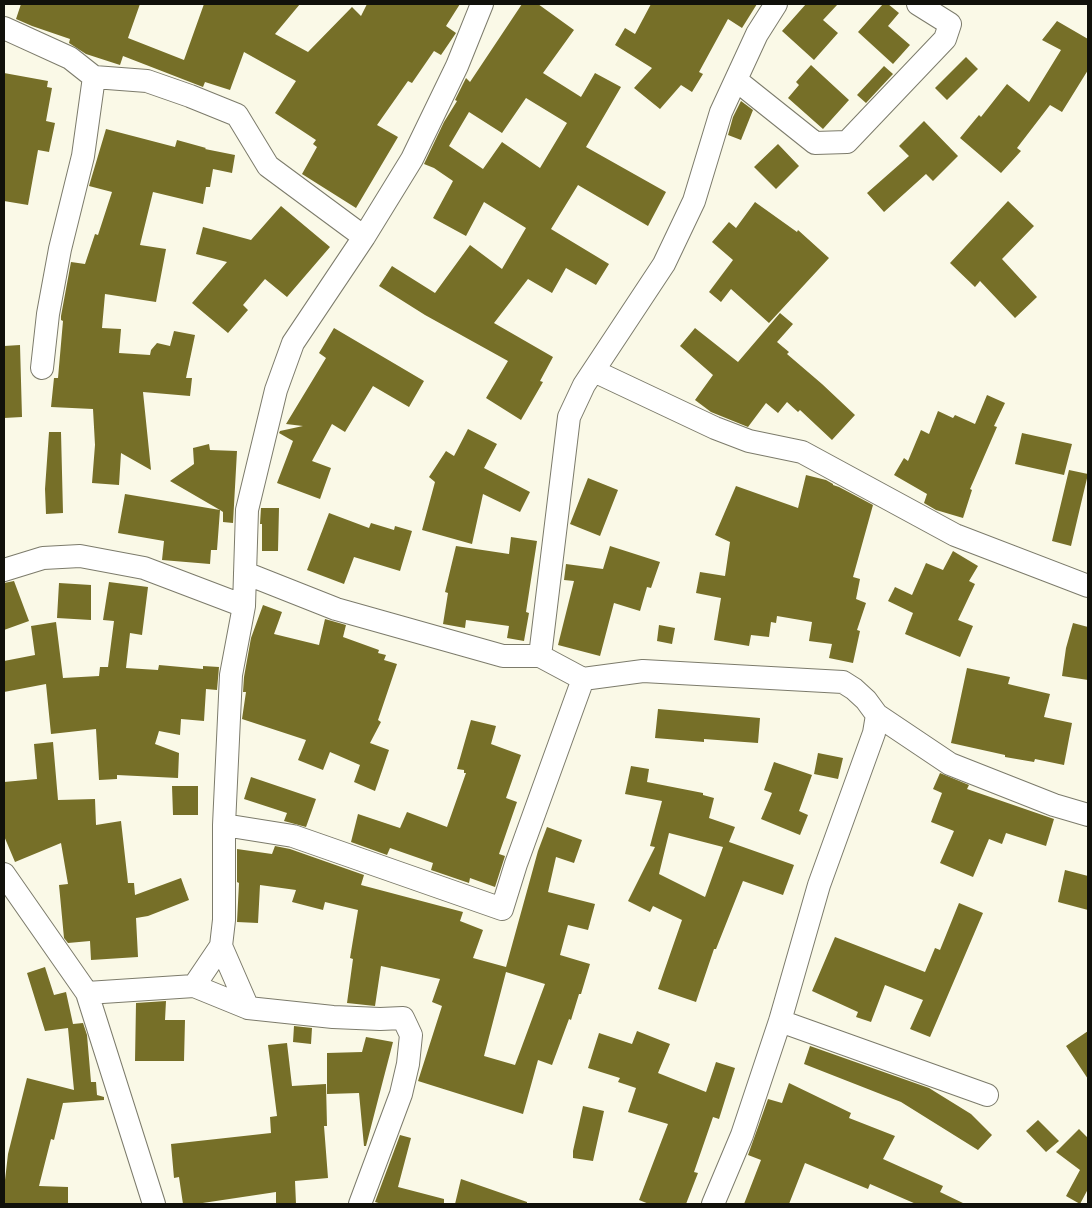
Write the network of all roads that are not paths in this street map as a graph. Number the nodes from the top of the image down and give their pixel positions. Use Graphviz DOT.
graph roads {
  1 [pos="482,4"];
  2 [pos="776,4"];
  3 [pos="918,4"];
  4 [pos="4,28"];
  5 [pos="94,77"];
  6 [pos="736,80"];
  7 [pos="364,237"];
  8 [pos="42,368"];
  9 [pos="594,371"];
  10 [pos="4,570"];
  11 [pos="245,573"];
  12 [pos="1088,586"];
  13 [pos="244,606"];
  14 [pos="540,656"];
  15 [pos="583,679"];
  16 [pos="877,715"];
  17 [pos="1088,815"];
  18 [pos="224,825"];
  19 [pos="4,874"];
  20 [pos="221,946"];
  21 [pos="194,986"];
  22 [pos="87,993"];
  23 [pos="248,1008"];
  24 [pos="780,1021"];
  25 [pos="987,1096"];
  26 [pos="154,1204"];
  27 [pos="360,1204"];
  28 [pos="713,1204"];
  1 -- 7 [label="street"];
  2 -- 6 [label="street"];
  3 -- 6 [label="street"];
  4 -- 5 [label="street"];
  5 -- 7 [label="street"];
  5 -- 8 [label="street"];
  6 -- 9 [label="street"];
  7 -- 11 [label="street"];
  9 -- 12 [label="street"];
  9 -- 14 [label="street"];
  10 -- 13 [label="street"];
  11 -- 13 [label="street"];
  11 -- 14 [label="street"];
  13 -- 18 [label="street"];
  14 -- 15 [label="street"];
  15 -- 16 [label="street"];
  15 -- 18 [label="street"];
  16 -- 17 [label="street"];
  16 -- 24 [label="street"];
  18 -- 20 [label="street"];
  19 -- 22 [label="street"];
  20 -- 21 [label="street"];
  20 -- 23 [label="street"];
  21 -- 22 [label="street"];
  21 -- 23 [label="street"];
  22 -- 26 [label="street"];
  23 -- 27 [label="street"];
  24 -- 25 [label="street"];
  24 -- 28 [label="street"];
}
